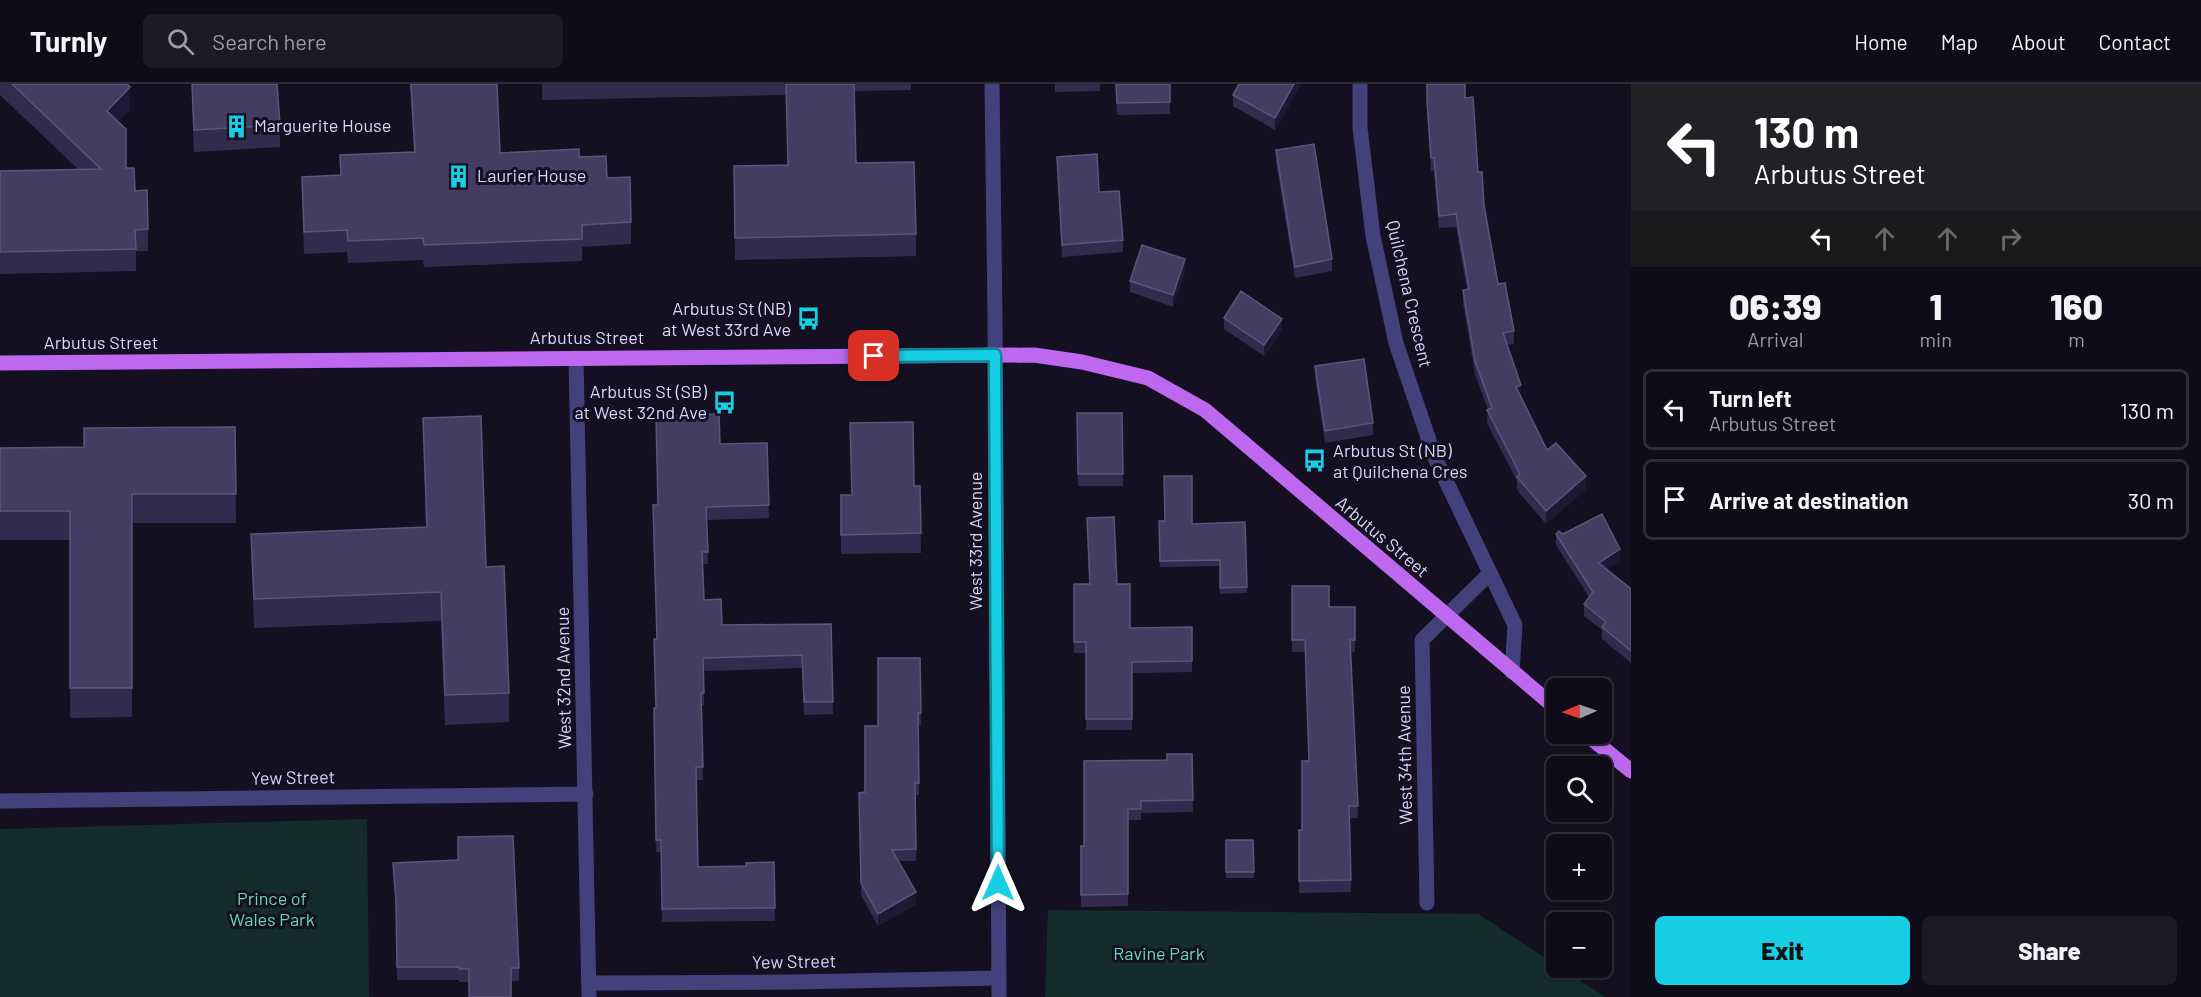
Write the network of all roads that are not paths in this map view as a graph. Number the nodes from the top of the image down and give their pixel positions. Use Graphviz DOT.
graph roads {
  1 [pos="992,84"];
  2 [pos="1360,84"];
  3 [pos="995,355"];
  4 [pos="576,358"];
  5 [pos="0,363"];
  6 [pos="1490,573"];
  7 [pos="1446,616"];
  8 [pos="1512,672"];
  9 [pos="1546,700"];
  10 [pos="1598,744"];
  11 [pos="1631,771"];
  12 [pos="586,794"];
  13 [pos="0,801"];
  14 [pos="1427,903"];
  15 [pos="999,978"];
  16 [pos="589,990"];
  17 [pos="999,997"];
  1 -- 3 [label="street, West 33rd Avenue"];
  2 -- 6 [label="street, Quilchena Crescent"];
  3 -- 4 [label="main road, Arbutus Street"];
  3 -- 7 [label="main road, Arbutus Street"];
  3 -- 15 [label="street, West 33rd Avenue"];
  4 -- 5 [label="main road, Arbutus Street"];
  4 -- 12 [label="street, West 32nd Avenue"];
  6 -- 7 [label="street, West 34th Avenue"];
  6 -- 8 [label="street, Quilchena Crescent"];
  7 -- 8 [label="main road, Arbutus Street"];
  7 -- 14 [label="street, West 34th Avenue"];
  8 -- 9 [label="main road, Arbutus Street"];
  10 -- 11 [label="main road"];
  12 -- 13 [label="street, Yew Street"];
  12 -- 16 [label="street, West 32nd Avenue"];
  15 -- 16 [label="street, Yew Street"];
  15 -- 17 [label="street, West 33rd Avenue"];
}
